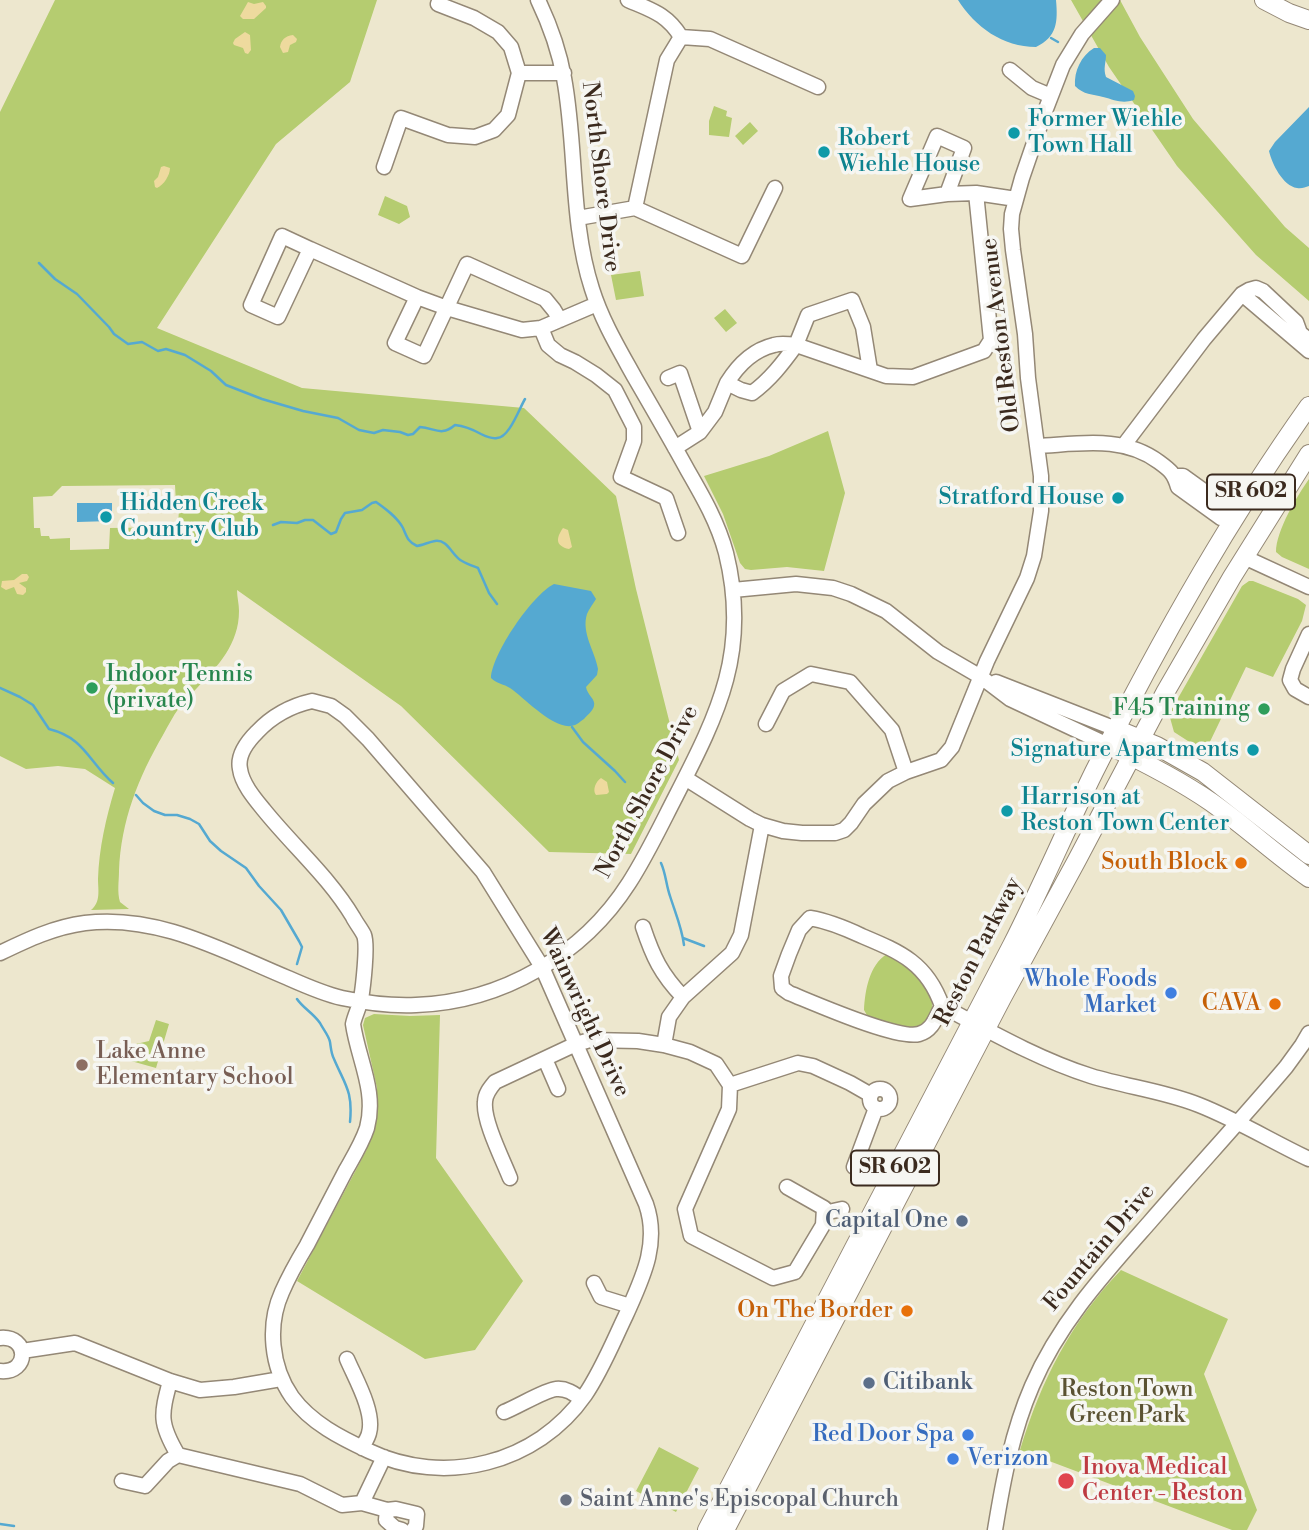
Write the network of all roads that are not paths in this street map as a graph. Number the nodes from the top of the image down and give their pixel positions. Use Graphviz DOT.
graph roads {
  1 [pos="440,0"];
  2 [pos="628,0"];
  3 [pos="1112,0"];
  4 [pos="1264,0"];
  5 [pos="541,1"];
  6 [pos="1309,20"];
  7 [pos="681,37"];
  8 [pos="1010,70"];
  9 [pos="519,73"];
  10 [pos="564,73"];
  11 [pos="818,87"];
  12 [pos="1051,96"];
  13 [pos="384,167"];
  14 [pos="775,188"];
  15 [pos="976,193"];
  16 [pos="947,194"];
  17 [pos="1016,199"];
  18 [pos="635,208"];
  19 [pos="578,218"];
  20 [pos="310,249"];
  21 [pos="1242,294"];
  22 [pos="417,297"];
  23 [pos="597,304"];
  24 [pos="447,309"];
  25 [pos="559,320"];
  26 [pos="541,328"];
  27 [pos="1309,340"];
  28 [pos="796,345"];
  29 [pos="1309,351"];
  30 [pos="870,370"];
  31 [pos="668,378"];
  32 [pos="727,383"];
  33 [pos="1309,406"];
  34 [pos="701,432"];
  35 [pos="1124,445"];
  36 [pos="1037,446"];
  37 [pos="675,448"];
  38 [pos="1309,454"];
  39 [pos="1235,519"];
  40 [pos="678,533"];
  41 [pos="1244,557"];
  42 [pos="1309,587"];
  43 [pos="733,590"];
  44 [pos="1309,634"];
  45 [pos="981,677"];
  46 [pos="1309,696"];
  47 [pos="766,724"];
  48 [pos="1112,737"];
  49 [pos="1141,739"];
  50 [pos="1132,756"];
  51 [pos="906,772"];
  52 [pos="685,778"];
  53 [pos="762,825"];
  54 [pos="1309,855"];
  55 [pos="1309,878"];
  56 [pos="643,927"];
  57 [pos="0,953"];
  58 [pos="542,967"];
  59 [pos="683,997"];
  60 [pos="361,1001"];
  61 [pos="942,1006"];
  62 [pos="979,1025"];
  63 [pos="1309,1032"];
  64 [pos="576,1044"];
  65 [pos="664,1045"];
  66 [pos="545,1059"];
  67 [pos="730,1085"];
  68 [pos="558,1089"];
  69 [pos="1237,1123"];
  70 [pos="1309,1159"];
  71 [pos="854,1167"];
  72 [pos="510,1178"];
  73 [pos="787,1187"];
  74 [pos="842,1209"];
  75 [pos="824,1213"];
  76 [pos="594,1283"];
  77 [pos="630,1306"];
  78 [pos="0,1338"];
  79 [pos="22,1351"];
  80 [pos="347,1359"];
  81 [pos="0,1371"];
  82 [pos="281,1378"];
  83 [pos="170,1381"];
  84 [pos="581,1400"];
  85 [pos="504,1412"];
  86 [pos="362,1448"];
  87 [pos="178,1455"];
  88 [pos="384,1457"];
  89 [pos="122,1481"];
  90 [pos="362,1503"];
  91 [pos="387,1510"];
  92 [pos="402,1530"];
  93 [pos="413,1530"];
  94 [pos="707,1530"];
  95 [pos="725,1530"];
  96 [pos="995,1530"];
  1 -- 9 [label="street"];
  2 -- 7 [label="street"];
  3 -- 12 [label="street, Old Reston Avenue"];
  4 -- 6 [label="main road"];
  5 -- 10 [label="street, North Shore Drive"];
  7 -- 11 [label="street"];
  7 -- 18 [label="street"];
  8 -- 12 [label="street"];
  9 -- 10 [label="street, North Shore Drive"];
  9 -- 13 [label="street"];
  10 -- 19 [label="street, North Shore Drive"];
  12 -- 17 [label="street, Old Reston Avenue"];
  14 -- 18 [label="street"];
  15 -- 16 [label="street"];
  15 -- 17 [label="street"];
  15 -- 30 [label="street"];
  16 -- 16 [label="street"];
  17 -- 36 [label="street, Old Reston Avenue"];
  18 -- 19 [label="street"];
  19 -- 23 [label="street, North Shore Drive"];
  20 -- 20 [label="street"];
  20 -- 22 [label="street"];
  21 -- 27 [label="street"];
  21 -- 29 [label="street"];
  21 -- 35 [label="street"];
  22 -- 24 [label="street"];
  22 -- 24 [label="street"];
  23 -- 25 [label="street"];
  23 -- 37 [label="street, North Shore Drive"];
  24 -- 25 [label="street"];
  24 -- 26 [label="street"];
  25 -- 26 [label="street"];
  26 -- 40 [label="street"];
  28 -- 30 [label="street"];
  28 -- 30 [label="street"];
  28 -- 32 [label="street"];
  28 -- 32 [label="street"];
  31 -- 34 [label="street"];
  32 -- 34 [label="street"];
  33 -- 39 [label="main road, Reston Parkway / SR 602"];
  34 -- 37 [label="street"];
  35 -- 36 [label="street"];
  35 -- 39 [label="street"];
  36 -- 45 [label="street, Old Reston Avenue"];
  37 -- 43 [label="street, North Shore Drive"];
  38 -- 41 [label="main road, Reston Parkway / SR 602"];
  39 -- 48 [label="main road, Reston Parkway / SR 602"];
  41 -- 42 [label="street"];
  41 -- 49 [label="main road, Reston Parkway / SR 602"];
  43 -- 45 [label="street"];
  43 -- 52 [label="street, North Shore Drive"];
  44 -- 46 [label="street"];
  45 -- 48 [label="street"];
  45 -- 51 [label="street, Old Reston Avenue"];
  47 -- 51 [label="street"];
  48 -- 49 [label="main road"];
  48 -- 50 [label="main road"];
  48 -- 62 [label="main road, Reston Parkway / SR 602"];
  49 -- 50 [label="main road, Reston Parkway / SR 602"];
  49 -- 54 [label="main road"];
  50 -- 55 [label="main road"];
  50 -- 62 [label="main road, Reston Parkway / SR 602"];
  51 -- 53 [label="street, Old Reston Avenue"];
  52 -- 53 [label="street, Old Reston Avenue"];
  52 -- 58 [label="street, North Shore Drive"];
  53 -- 59 [label="street"];
  56 -- 59 [label="street"];
  57 -- 60 [label="street, North Shore Drive"];
  58 -- 60 [label="street, North Shore Drive"];
  58 -- 60 [label="street, Wainwright Drive"];
  58 -- 64 [label="street, Wainwright Drive"];
  59 -- 65 [label="street"];
  60 -- 82 [label="street, Wainwright Drive"];
  61 -- 61 [label="street"];
  61 -- 62 [label="street"];
  62 -- 69 [label="street"];
  62 -- 94 [label="main road, Reston Parkway / SR 602"];
  62 -- 95 [label="main road, Reston Parkway / SR 602"];
  63 -- 69 [label="street, Fountain Drive"];
  64 -- 65 [label="street"];
  64 -- 66 [label="street"];
  64 -- 77 [label="street, Wainwright Drive"];
  65 -- 67 [label="street"];
  66 -- 68 [label="street"];
  66 -- 72 [label="street"];
  67 -- 71 [label="street"];
  67 -- 75 [label="street"];
  69 -- 70 [label="street"];
  69 -- 96 [label="street, Fountain Drive"];
  73 -- 75 [label="street"];
  74 -- 75 [label="street"];
  76 -- 77 [label="street"];
  77 -- 84 [label="street, Wainwright Drive"];
  78 -- 79 [label="street"];
  79 -- 81 [label="street"];
  79 -- 83 [label="street"];
  80 -- 86 [label="street"];
  82 -- 83 [label="street"];
  82 -- 86 [label="street, Wainwright Drive"];
  83 -- 87 [label="street"];
  84 -- 85 [label="street"];
  84 -- 88 [label="street, Wainwright Drive"];
  86 -- 88 [label="street, Wainwright Drive"];
  87 -- 89 [label="street"];
  87 -- 90 [label="street"];
  88 -- 90 [label="street"];
  90 -- 91 [label="street"];
  91 -- 92 [label="street"];
  91 -- 93 [label="street"];
}
